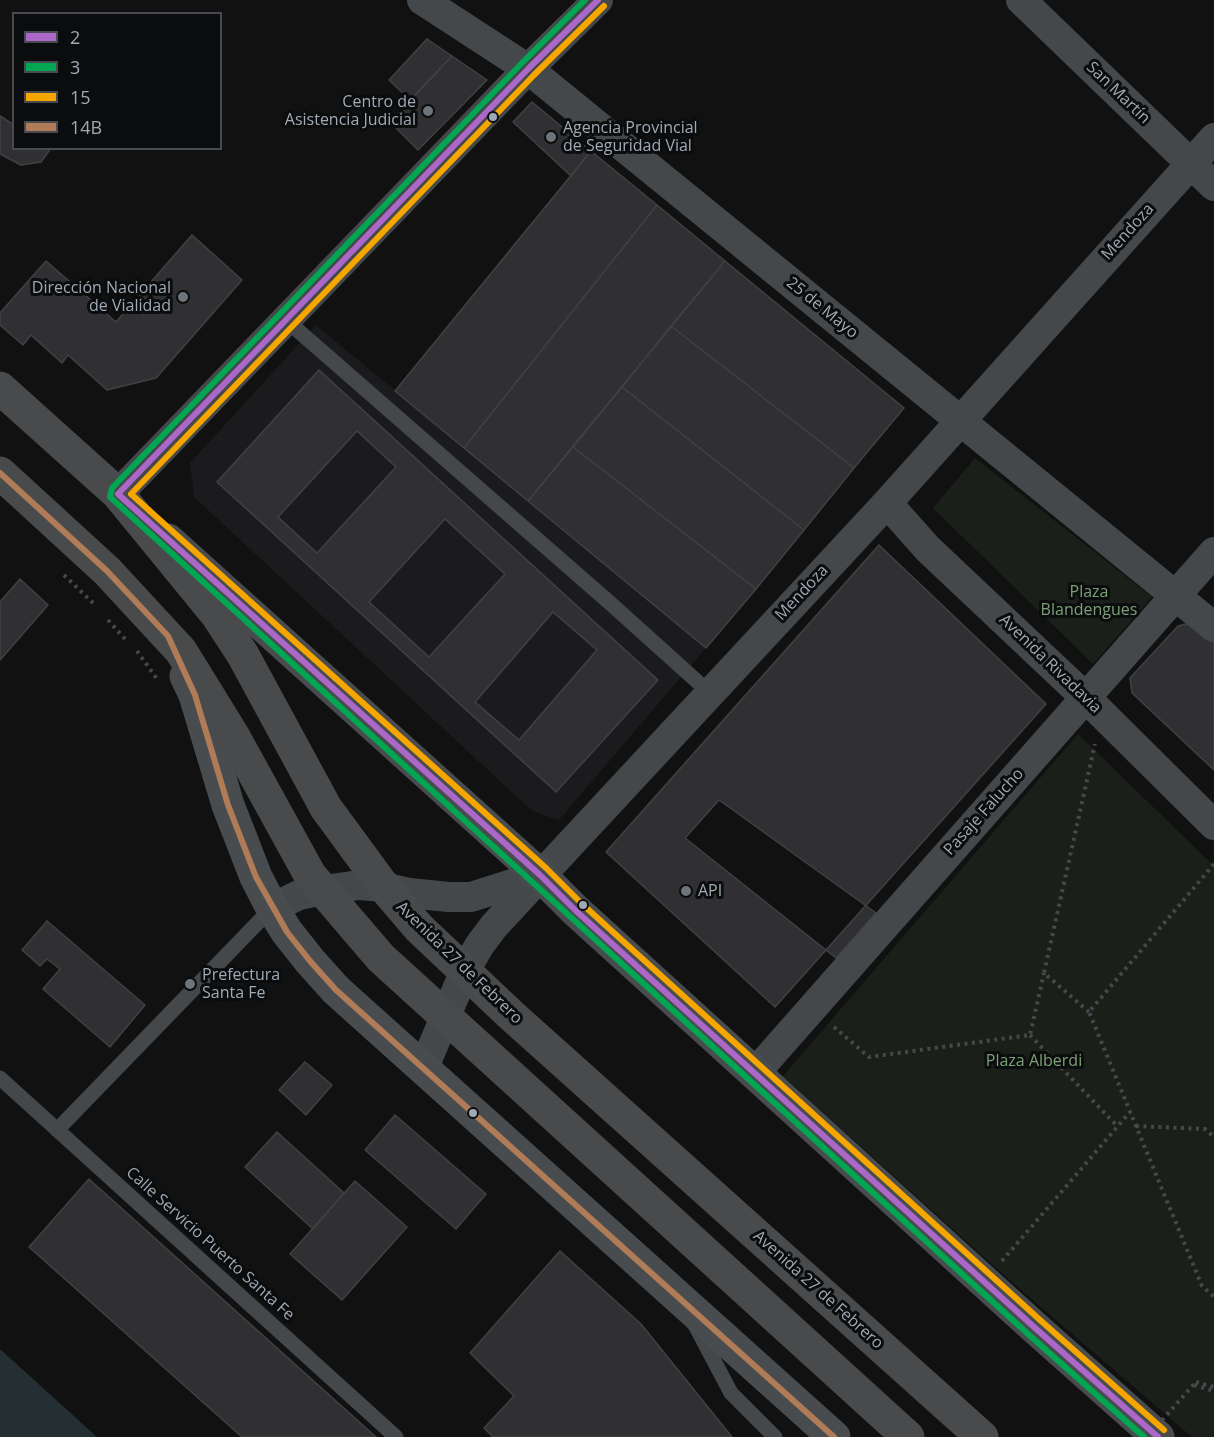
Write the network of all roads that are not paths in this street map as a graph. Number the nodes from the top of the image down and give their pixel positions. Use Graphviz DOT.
graph roads {
  1 [pos="422,0"];
  2 [pos="598,0"];
  3 [pos="1021,0"];
  4 [pos="528,69"];
  5 [pos="1214,138"];
  6 [pos="1191,162"];
  7 [pos="1214,186"];
  8 [pos="286,320"];
  9 [pos="0,388"];
  10 [pos="959,420"];
  11 [pos="0,473"];
  12 [pos="118,494"];
  13 [pos="886,503"];
  14 [pos="1214,552"];
  15 [pos="1176,596"];
  16 [pos="1214,627"];
  17 [pos="168,636"];
  18 [pos="710,693"];
  19 [pos="1095,707"];
  20 [pos="1214,825"];
  21 [pos="540,876"];
  22 [pos="384,887"];
  23 [pos="324,890"];
  24 [pos="272,908"];
  25 [pos="465,971"];
  26 [pos="446,1018"];
  27 [pos="423,1069"];
  28 [pos="754,1073"];
  29 [pos="0,1078"];
  30 [pos="57,1130"];
  31 [pos="681,1299"];
  32 [pos="396,1437"];
  33 [pos="775,1437"];
  34 [pos="834,1437"];
  35 [pos="908,1437"];
  36 [pos="982,1437"];
  37 [pos="1158,1437"];
  1 -- 4 [label="street, 25 de Mayo"];
  2 -- 4 [label="street"];
  3 -- 6 [label="street, San Martín"];
  4 -- 8 [label="street"];
  4 -- 10 [label="street, 25 de Mayo"];
  5 -- 6 [label="street, Mendoza"];
  6 -- 7 [label="street, San Martín"];
  6 -- 10 [label="street, Mendoza"];
  8 -- 12 [label="street"];
  8 -- 18 [label="lane"];
  9 -- 12 [label="highway, Avenida 27 de Febrero"];
  10 -- 13 [label="street, Mendoza"];
  10 -- 15 [label="street, 25 de Mayo"];
  11 -- 17 [label="highway"];
  12 -- 21 [label="main road"];
  12 -- 22 [label="highway, Avenida 27 de Febrero"];
  13 -- 18 [label="street, Mendoza"];
  13 -- 19 [label="street, Avenida Rivadavia"];
  14 -- 15 [label="street, Pasaje Falucho"];
  15 -- 16 [label="street, 25 de Mayo"];
  15 -- 19 [label="street, Pasaje Falucho"];
  17 -- 23 [label="highway"];
  17 -- 24 [label="main road"];
  18 -- 21 [label="street, Mendoza"];
  19 -- 20 [label="street, Avenida Rivadavia"];
  19 -- 28 [label="street, Pasaje Falucho"];
  21 -- 22 [label="street"];
  21 -- 25 [label="street, Mendoza"];
  21 -- 28 [label="main road"];
  22 -- 23 [label="street"];
  22 -- 25 [label="highway, Avenida 27 de Febrero"];
  23 -- 24 [label="street"];
  23 -- 26 [label="highway"];
  24 -- 27 [label="main road"];
  24 -- 30 [label="lane"];
  25 -- 26 [label="street, Mendoza"];
  25 -- 36 [label="highway, Avenida 27 de Febrero"];
  26 -- 27 [label="street, Mendoza"];
  26 -- 35 [label="highway"];
  27 -- 31 [label="main road"];
  28 -- 37 [label="main road"];
  29 -- 30 [label="lane, Calle Servicio Puerto Santa Fe"];
  30 -- 32 [label="lane, Calle Servicio Puerto Santa Fe"];
  31 -- 33 [label="lane"];
  31 -- 34 [label="main road"];
}
